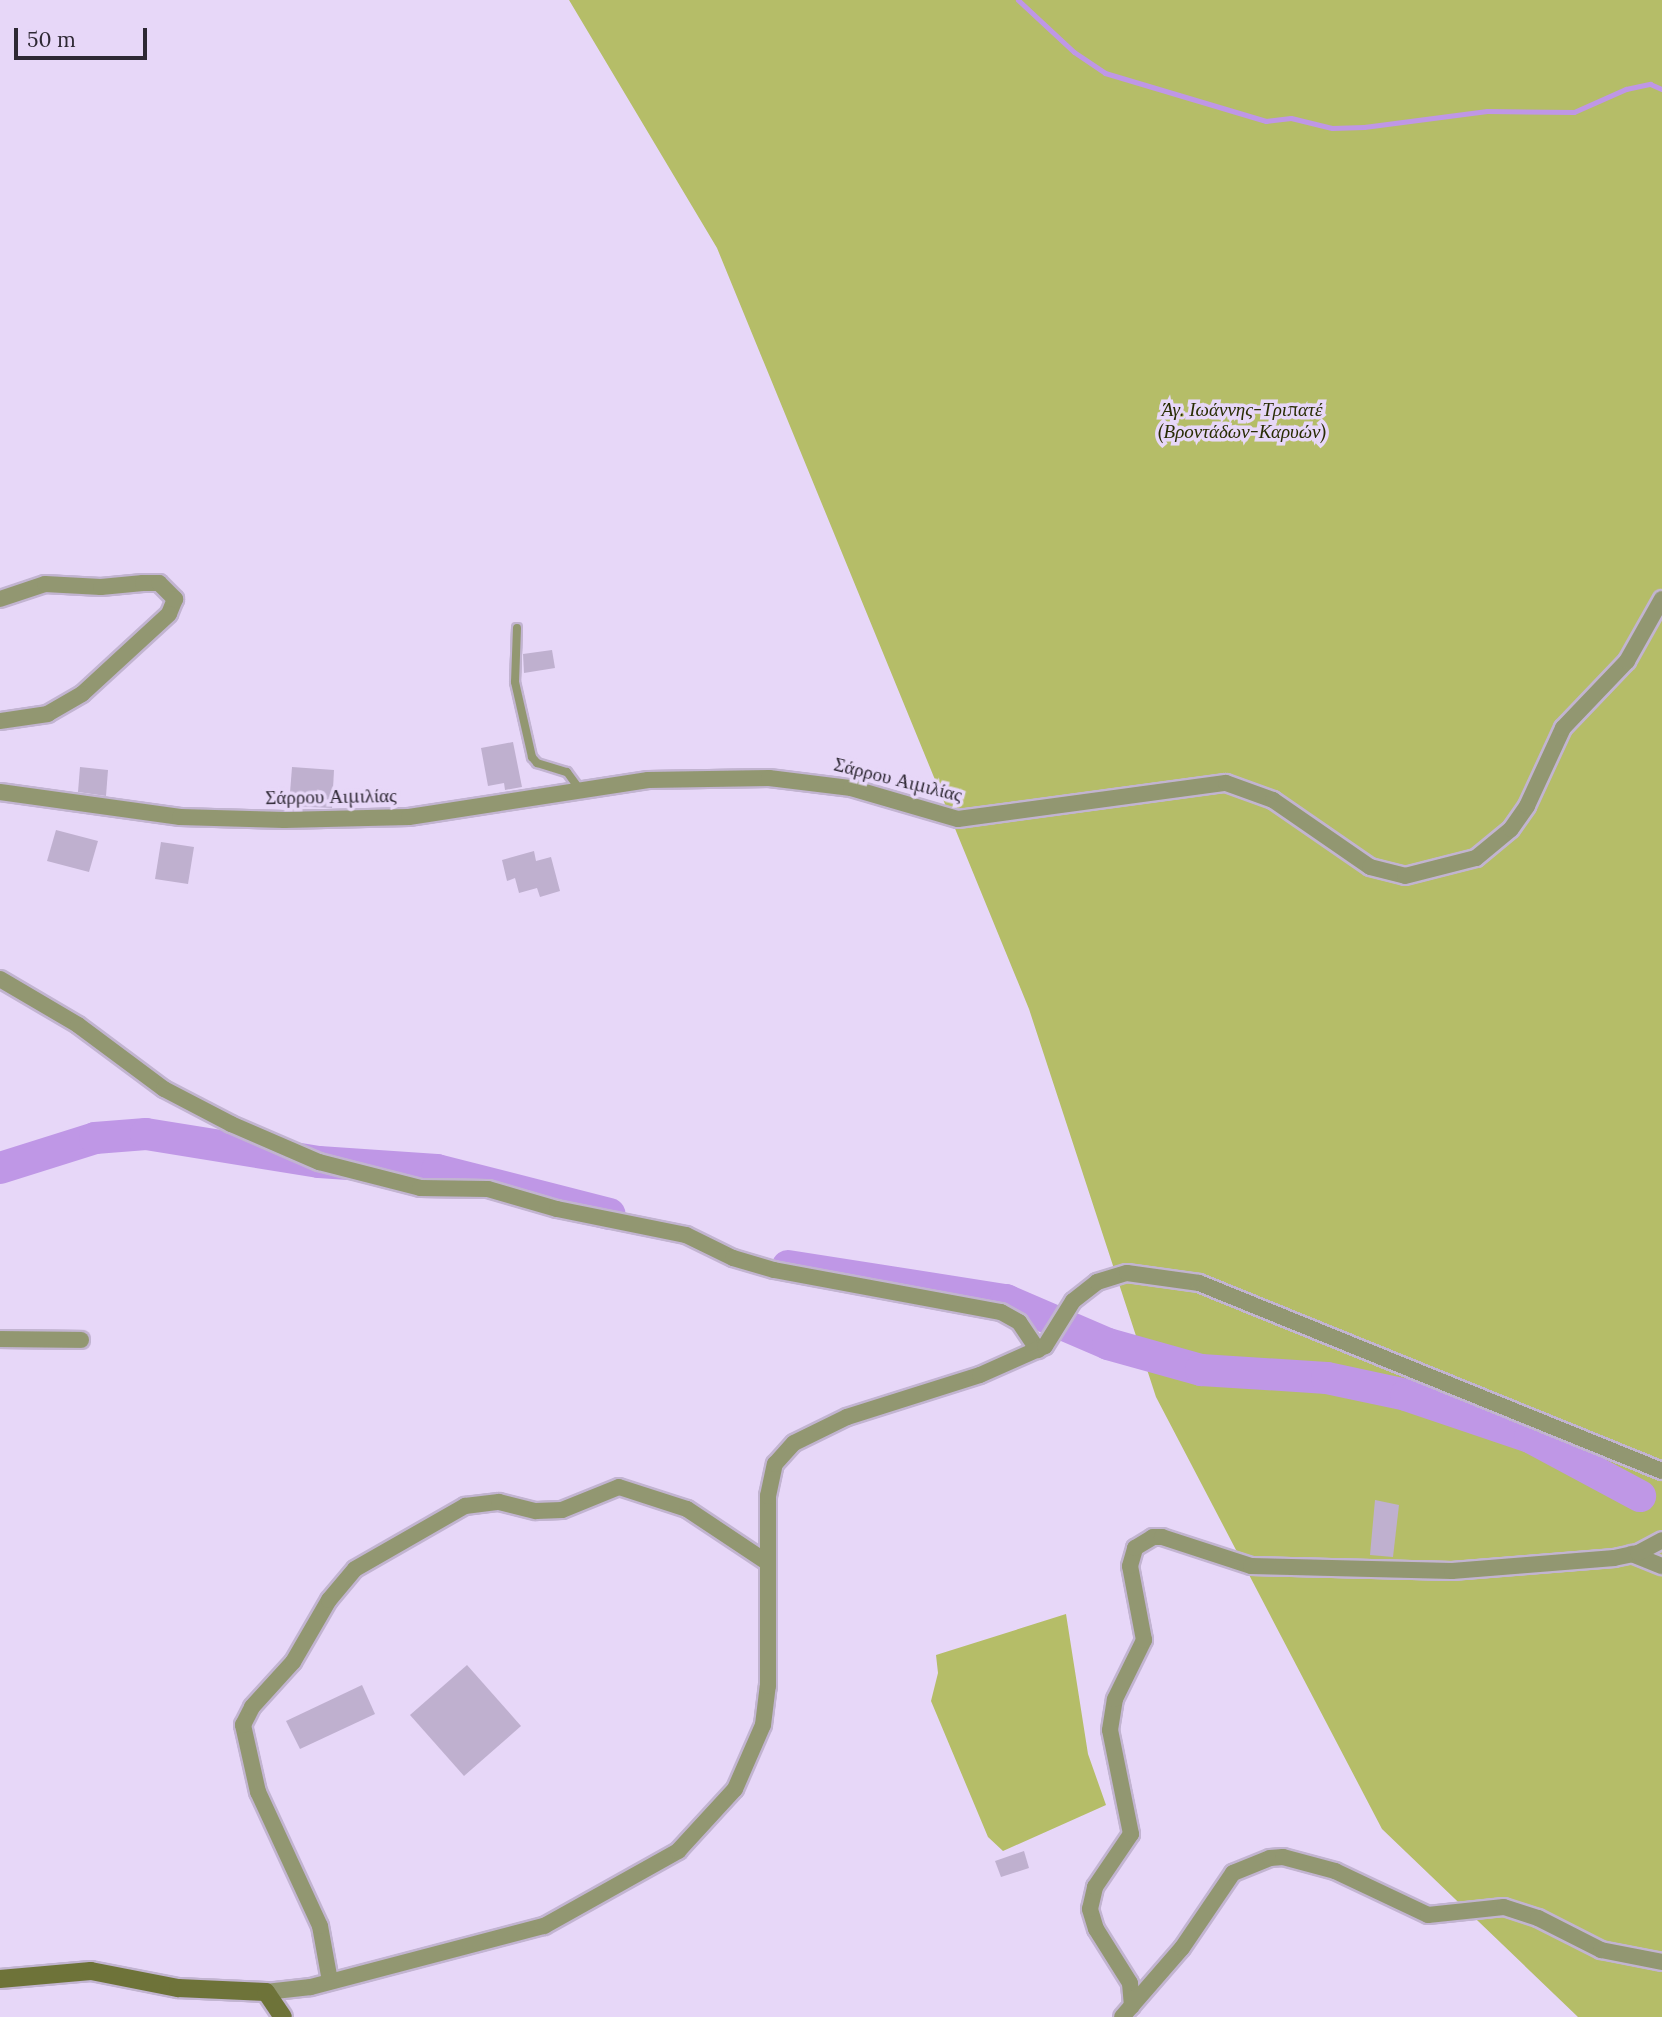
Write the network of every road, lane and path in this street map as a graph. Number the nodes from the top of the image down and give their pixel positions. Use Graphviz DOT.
graph roads {
  1 [pos="0,599"];
  2 [pos="1662,599"];
  3 [pos="517,628"];
  4 [pos="0,721"];
  5 [pos="581,791"];
  6 [pos="0,792"];
  7 [pos="0,979"];
  8 [pos="0,1339"];
  9 [pos="81,1340"];
  10 [pos="1038,1350"];
  11 [pos="1662,1471"];
  12 [pos="1656,1544"];
  13 [pos="1632,1554"];
  14 [pos="765,1561"];
  15 [pos="1662,1566"];
  16 [pos="1662,1962"];
  17 [pos="0,1979"];
  18 [pos="330,1982"];
  19 [pos="266,1992"];
  20 [pos="1127,2012"];
  21 [pos="283,2017"];
  1 -- 4 [label="street"];
  2 -- 5 [label="street, Σάρρου Αιμιλίας"];
  3 -- 5 [label="lane"];
  5 -- 6 [label="street, Σάρρου Αιμιλίας"];
  7 -- 10 [label="street"];
  8 -- 9 [label="street"];
  10 -- 11 [label="street"];
  10 -- 14 [label="street"];
  12 -- 13 [label="street"];
  13 -- 15 [label="street"];
  13 -- 20 [label="street"];
  14 -- 18 [label="street"];
  14 -- 18 [label="street"];
  16 -- 20 [label="street"];
  17 -- 19 [label="main road"];
  18 -- 19 [label="street"];
  19 -- 21 [label="main road"];
}
